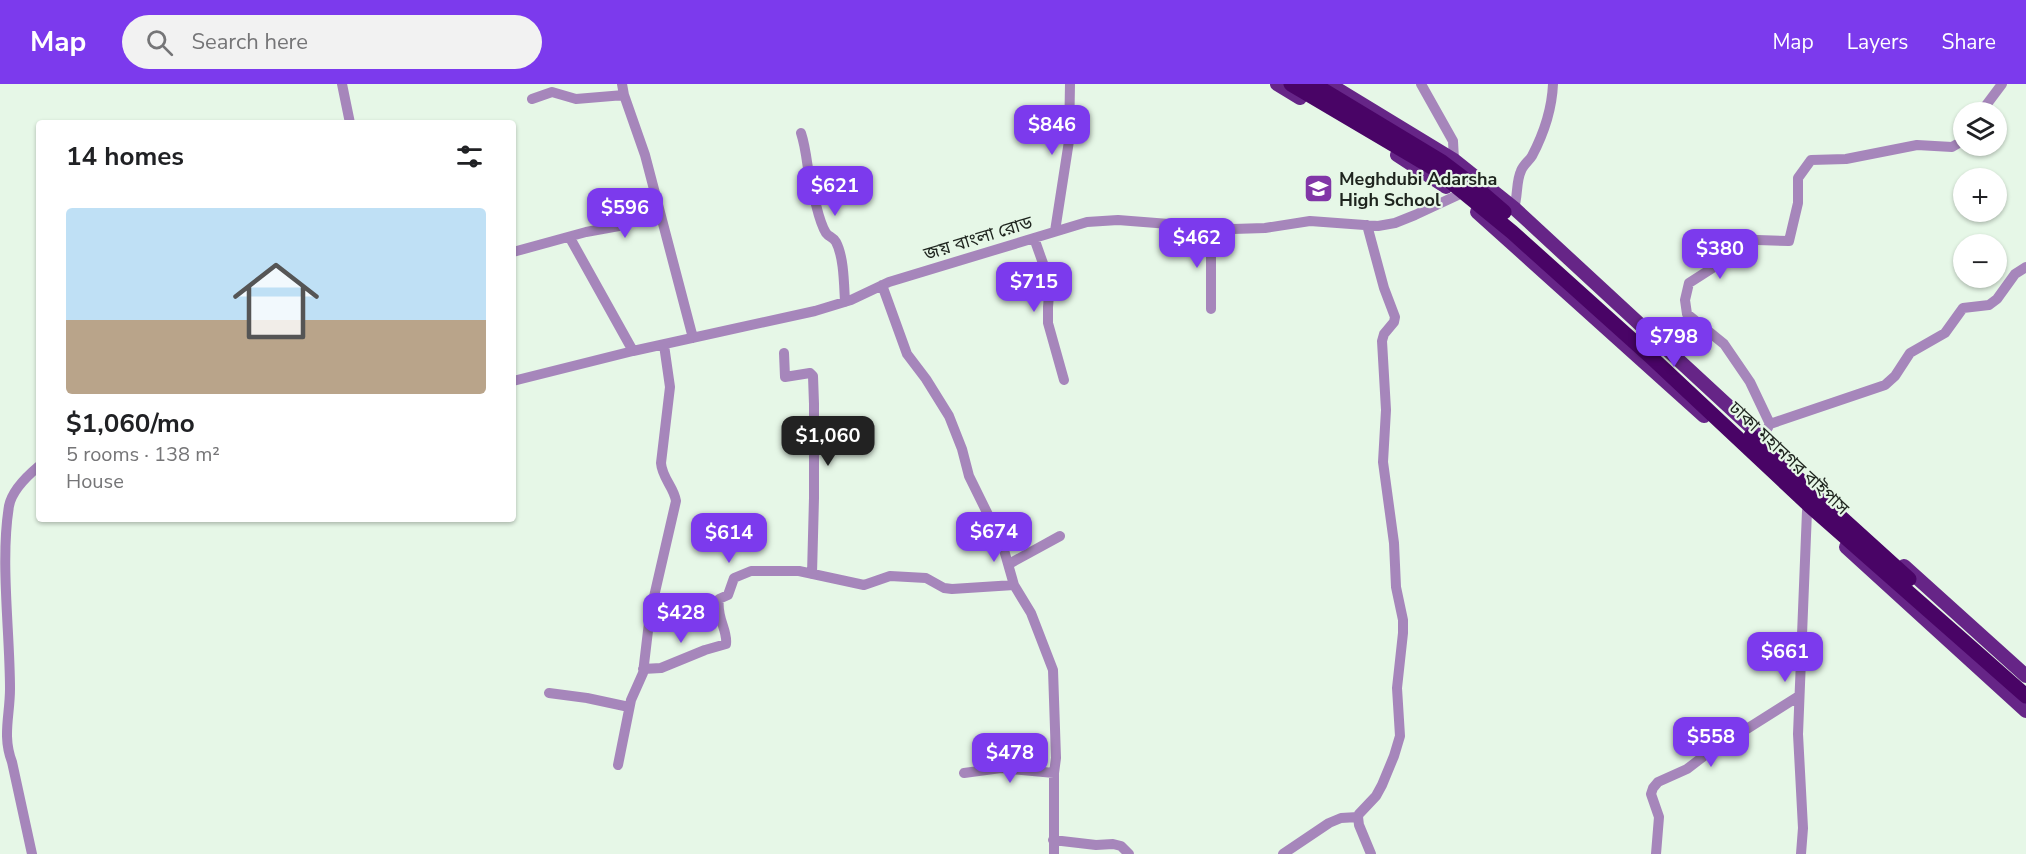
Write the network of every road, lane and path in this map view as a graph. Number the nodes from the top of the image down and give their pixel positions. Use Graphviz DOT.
graph roads {
  1 [pos="342,84"];
  2 [pos="1070,84"];
  3 [pos="1277,84"];
  4 [pos="1291,84"];
  5 [pos="1313,84"];
  6 [pos="1329,84"];
  7 [pos="1421,84"];
  8 [pos="1553,84"];
  9 [pos="2002,84"];
  10 [pos="623,89"];
  11 [pos="532,99"];
  12 [pos="1988,102"];
  13 [pos="349,120"];
  14 [pos="801,133"];
  15 [pos="1953,146"];
  16 [pos="1454,160"];
  17 [pos="1458,195"];
  18 [pos="1514,208"];
  19 [pos="658,209"];
  20 [pos="1367,225"];
  21 [pos="1211,228"];
  22 [pos="1055,231"];
  23 [pos="570,238"];
  24 [pos="1034,238"];
  25 [pos="516,251"];
  26 [pos="2026,267"];
  27 [pos="882,285"];
  28 [pos="845,302"];
  29 [pos="1211,309"];
  30 [pos="693,338"];
  31 [pos="664,345"];
  32 [pos="633,351"];
  33 [pos="784,353"];
  34 [pos="516,380"];
  35 [pos="1064,380"];
  36 [pos="1770,423"];
  37 [pos="1762,438"];
  38 [pos="36,468"];
  39 [pos="4,503"];
  40 [pos="1807,511"];
  41 [pos="1060,536"];
  42 [pos="1009,564"];
  43 [pos="812,574"];
  44 [pos="1014,585"];
  45 [pos="3,606"];
  46 [pos="643,669"];
  47 [pos="2026,676"];
  48 [pos="2026,686"];
  49 [pos="549,693"];
  50 [pos="1799,696"];
  51 [pos="2026,696"];
  52 [pos="629,707"];
  53 [pos="2026,711"];
  54 [pos="618,765"];
  55 [pos="1054,772"];
  56 [pos="964,773"];
  57 [pos="1358,818"];
  58 [pos="1053,840"];
  59 [pos="32,854"];
  60 [pos="1054,854"];
  61 [pos="1129,854"];
  62 [pos="1283,854"];
  63 [pos="1371,854"];
  64 [pos="1656,854"];
  65 [pos="1801,854"];
  1 -- 13 [label="street"];
  2 -- 22 [label="street"];
  3 -- 17 [label="main road"];
  4 -- 51 [label="highway, ঢাকা মহানগর বাইপাস"];
  5 -- 48 [label="highway"];
  6 -- 16 [label="main road"];
  7 -- 16 [label="street"];
  8 -- 18 [label="street"];
  9 -- 12 [label="street"];
  10 -- 11 [label="street"];
  10 -- 19 [label="street"];
  14 -- 28 [label="street"];
  15 -- 36 [label="street"];
  16 -- 18 [label="main road"];
  17 -- 20 [label="street, জয় বাংলা রোড"];
  17 -- 40 [label="main road"];
  18 -- 37 [label="main road"];
  19 -- 23 [label="street"];
  19 -- 30 [label="street"];
  20 -- 21 [label="street, জয় বাংলা রোড"];
  20 -- 57 [label="street"];
  21 -- 22 [label="street, জয় বাংলা রোড"];
  21 -- 29 [label="street"];
  22 -- 24 [label="street, জয় বাংলা রোড"];
  23 -- 25 [label="street"];
  23 -- 32 [label="street"];
  24 -- 27 [label="street, জয় বাংলা রোড"];
  24 -- 35 [label="street"];
  26 -- 36 [label="street"];
  27 -- 28 [label="street, জয় বাংলা রোড"];
  27 -- 42 [label="street"];
  28 -- 30 [label="street, জয় বাংলা রোড"];
  30 -- 31 [label="street, জয় বাংলা রোড"];
  31 -- 32 [label="street, জয় বাংলা রোড"];
  31 -- 46 [label="street"];
  32 -- 34 [label="street, জয় বাংলা রোড"];
  33 -- 43 [label="street"];
  36 -- 37 [label="street"];
  37 -- 47 [label="main road"];
  38 -- 39 [label="street"];
  39 -- 45 [label="street"];
  40 -- 50 [label="street"];
  40 -- 53 [label="main road"];
  41 -- 42 [label="street"];
  42 -- 44 [label="street"];
  43 -- 44 [label="street"];
  43 -- 46 [label="street"];
  44 -- 55 [label="street"];
  45 -- 59 [label="street"];
  46 -- 52 [label="street"];
  49 -- 52 [label="street"];
  50 -- 64 [label="street"];
  50 -- 65 [label="street"];
  52 -- 54 [label="street"];
  55 -- 56 [label="street"];
  55 -- 58 [label="street"];
  57 -- 62 [label="street"];
  57 -- 63 [label="street"];
  58 -- 60 [label="street"];
  58 -- 61 [label="street"];
}
